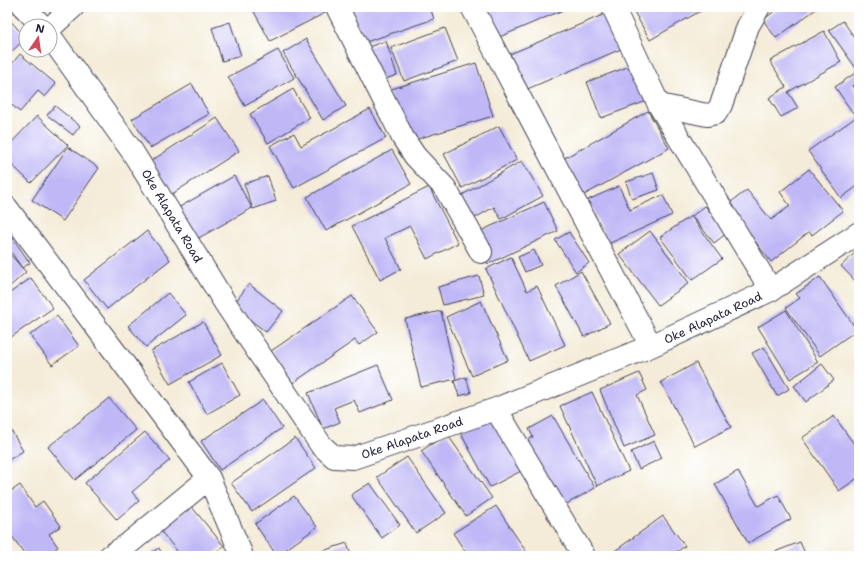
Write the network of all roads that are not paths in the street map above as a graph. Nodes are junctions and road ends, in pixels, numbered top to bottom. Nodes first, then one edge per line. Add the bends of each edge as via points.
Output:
1 (24, 7) edge
2 (73, 7) edge
3 (337, 7) edge
4 (472, 7) edge
5 (613, 7) edge
6 (758, 7) edge
7 (34, 18) edge
8 (58, 21) edge
9 (58, 47) edge
10 (659, 106) junction
11 (7, 208) edge
12 (859, 233) edge
13 (481, 252) dead end
14 (771, 290) junction
15 (651, 346) junction
16 (496, 409) junction
17 (209, 478) junction
18 (110, 556) edge
19 (241, 556) edge
20 (584, 556) edge

1 - 7 street
2 - 8 street
3 - 13 street via 403,138 415,156 445,188
4 - 15 street
5 - 10 street
6 - 10 street via 748,26 716,113 707,116
9 - 16 street, Oke Alapata Road via 132,151 242,329 321,445 334,457 353,458
10 - 14 street
11 - 17 street
12 - 14 street, Oke Alapata Road
14 - 15 street, Oke Alapata Road
15 - 16 street, Oke Alapata Road
16 - 20 street
17 - 18 street via 138,537
17 - 19 street

